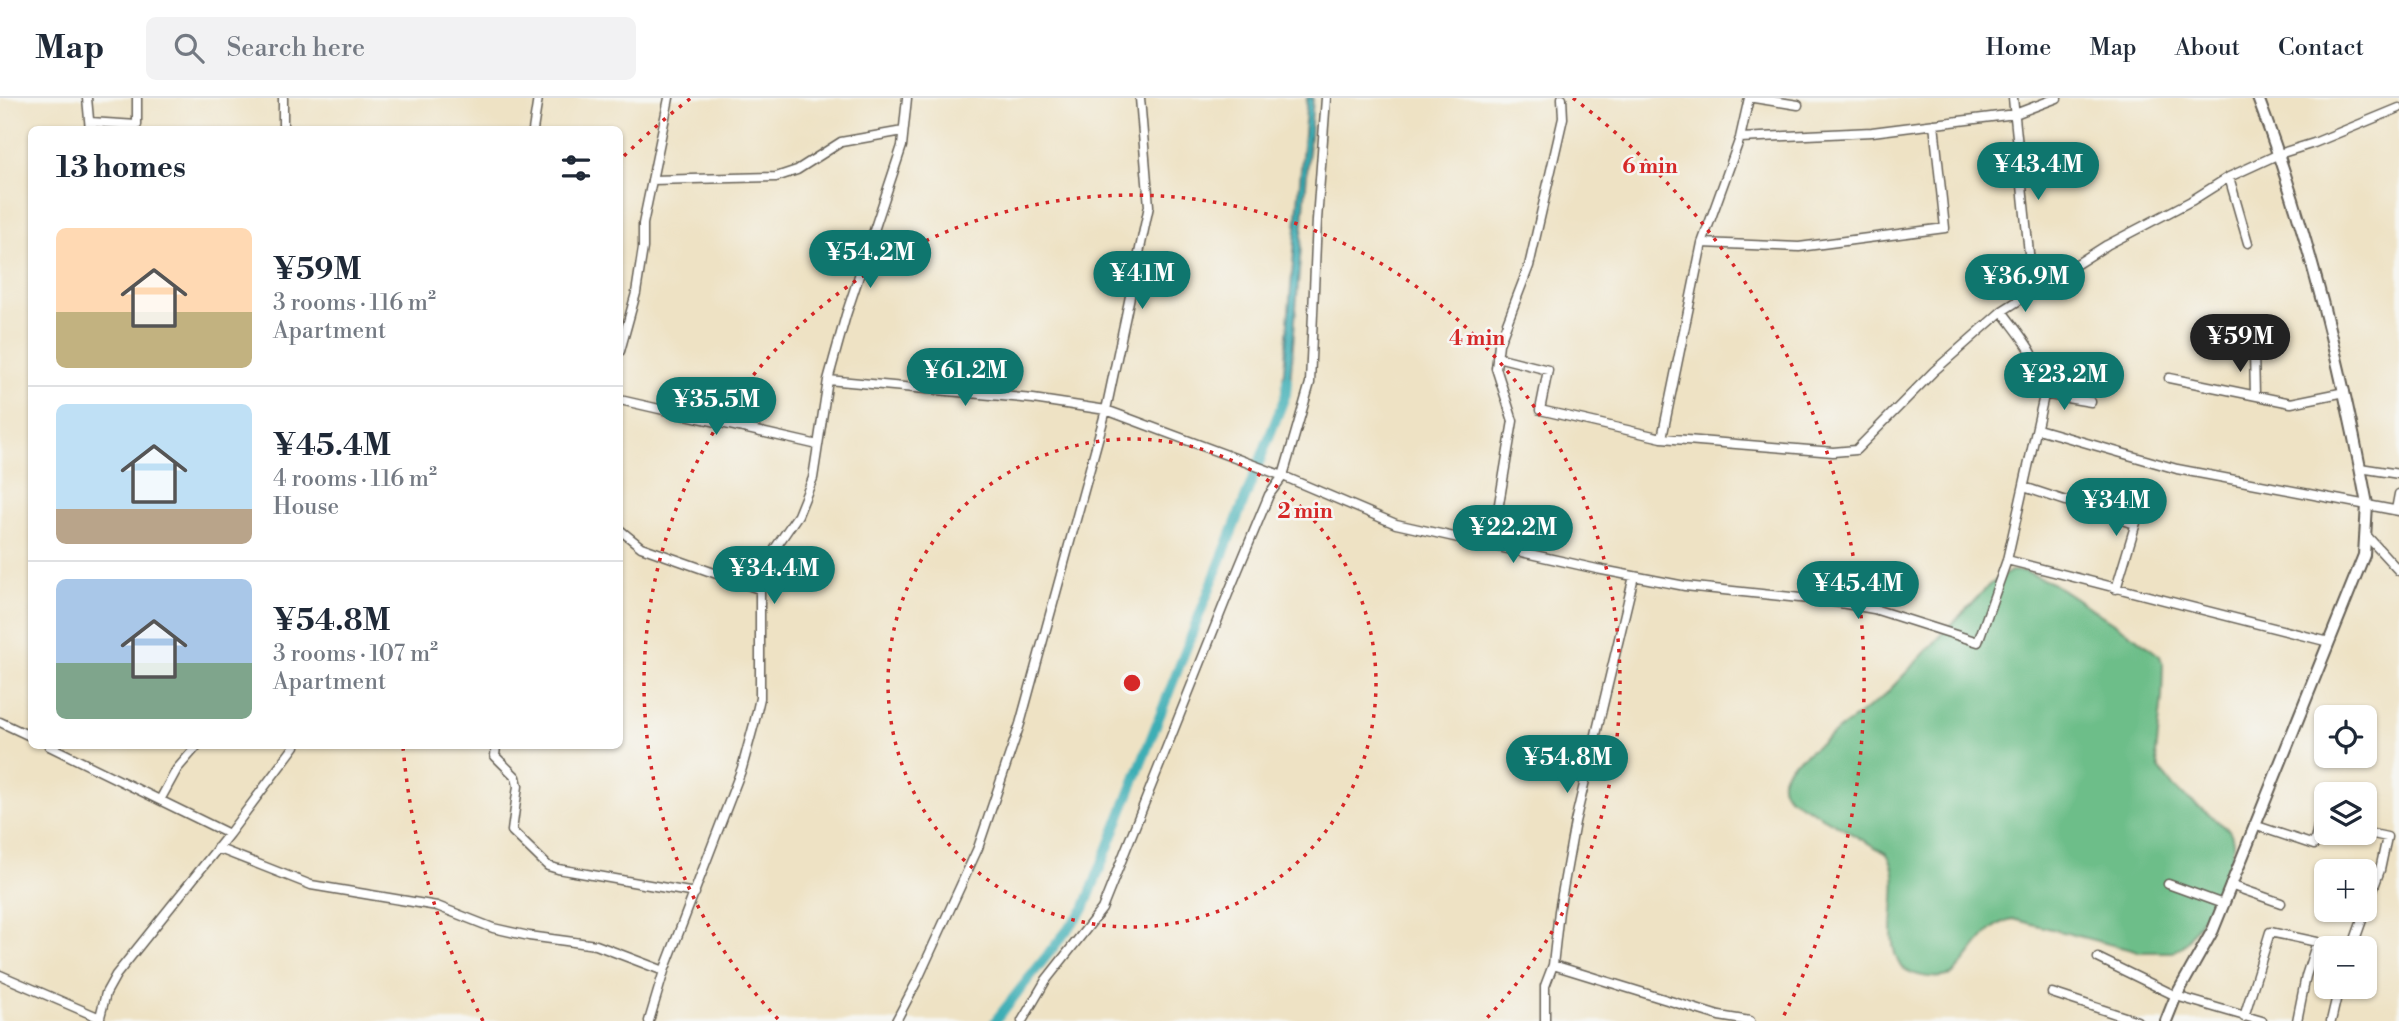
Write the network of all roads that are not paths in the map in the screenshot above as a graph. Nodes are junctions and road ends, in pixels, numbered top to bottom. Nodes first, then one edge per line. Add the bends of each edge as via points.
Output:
1 (87, 98) edge
2 (137, 98) edge
3 (283, 98) edge
4 (538, 98) edge
5 (669, 98) edge
6 (907, 98) edge
7 (1140, 98) edge
8 (1326, 98) edge
9 (1562, 98) edge
10 (1751, 98) edge
11 (2013, 98) edge
12 (2057, 98) edge
13 (2258, 98) edge
14 (1798, 105) dead end
15 (2399, 108) edge
16 (2015, 114) junction
17 (1934, 124) junction
18 (90, 126) edge
19 (283, 126) edge
20 (534, 126) edge
21 (903, 131) junction
22 (1740, 138) junction
23 (2279, 154) junction
24 (2229, 177) junction
25 (652, 180) junction
26 (1702, 243) junction
27 (2248, 243) dead end
28 (2033, 292) junction
29 (2002, 311) junction
30 (623, 340) edge
31 (2254, 352) dead end
32 (1497, 358) junction
33 (2169, 378) dead end
34 (828, 380) junction
35 (2345, 393) junction
36 (2043, 394) junction
37 (2255, 395) junction
38 (623, 401) edge
39 (2091, 402) dead end
40 (1106, 410) junction
41 (2038, 429) junction
42 (1662, 438) junction
43 (818, 445) junction
44 (2360, 468) junction
45 (2399, 474) edge
46 (1283, 476) junction
47 (2024, 487) junction
48 (2399, 494) edge
49 (2144, 496) dead end
50 (2367, 504) junction
51 (2398, 511) edge
52 (2135, 524) junction
53 (623, 532) edge
54 (2367, 535) junction
55 (1492, 545) junction
56 (2007, 560) junction
57 (2399, 571) edge
58 (1634, 576) junction
59 (759, 589) junction
60 (2116, 589) junction
61 (2329, 642) junction
62 (0, 722) edge
63 (28, 735) edge
64 (55, 749) edge
65 (194, 749) edge
66 (293, 749) edge
67 (496, 749) edge
68 (160, 800) junction
69 (2254, 825) junction
70 (229, 834) junction
71 (2377, 835) edge
72 (2314, 845) edge
73 (217, 848) junction
74 (2168, 884) dead end
75 (2230, 885) junction
76 (695, 892) junction
77 (2281, 903) dead end
78 (2223, 904) junction
79 (2356, 936) edge
80 (2098, 958) dead end
81 (1553, 965) junction
82 (664, 971) junction
83 (0, 975) edge
84 (2052, 992) dead end
85 (2176, 996) junction
86 (2336, 999) edge
87 (2244, 1017) junction
88 (99, 1020) edge
89 (649, 1021) edge
90 (896, 1021) edge
91 (1022, 1021) edge
92 (1545, 1021) edge
93 (1750, 1021) edge
94 (2137, 1021) edge
95 (2166, 1021) edge
96 (2262, 1021) edge
97 (2297, 1021) edge
98 (2331, 1021) edge

1 - 18 street
2 - 18 street via 137,125
3 - 19 street
4 - 20 street
5 - 25 street
6 - 21 street
7 - 40 street via 1149,206
8 - 46 street via 1310,383
9 - 32 street via 1563,118 1529,266
10 - 14 street
10 - 22 street
11 - 16 street
12 - 16 street
13 - 23 street
15 - 23 street
16 - 17 street
16 - 28 street
17 - 22 street via 1872,132
17 - 26 street via 1945,228 1800,247
21 - 25 street via 852,138 776,177
21 - 34 street
22 - 26 street
23 - 24 street
23 - 35 street
24 - 27 street
24 - 28 street
25 - 30 street via 636,293
26 - 42 street
28 - 29 street
29 - 36 street via 2033,354
29 - 42 street via 1856,450
31 - 37 street
32 - 42 street via 1548,370 1540,410
32 - 55 street via 1513,421
33 - 37 street
34 - 40 street
34 - 43 street
35 - 37 street via 2291,403
35 - 44 street
36 - 39 street
36 - 41 street
38 - 43 street
40 - 46 street
40 - 90 street via 1020,724 978,848
41 - 47 street
41 - 50 street via 2177,469
43 - 59 street via 813,478 798,515 763,568
44 - 45 street
44 - 50 street
46 - 55 street via 1396,524
46 - 91 street via 1269,495 1102,909 1046,980
47 - 52 street
47 - 56 street
48 - 51 street
49 - 52 street
50 - 51 street
50 - 54 street
52 - 60 street
53 - 59 street via 641,547
54 - 57 street
54 - 61 street via 2364,555
55 - 58 street
56 - 58 street via 1978,642 1874,609
56 - 60 street
58 - 81 street via 1575,822
59 - 76 street via 760,698 742,768
60 - 61 street
61 - 69 street
62 - 63 street
64 - 68 street
65 - 68 street
66 - 70 street
67 - 76 street via 495,756 516,777 518,786 512,831 548,866
68 - 70 street
69 - 72 street
69 - 75 street
70 - 73 street
71 - 79 street via 2387,837 2381,870
73 - 82 street via 311,885 437,906 493,928 596,945
73 - 88 street via 116,975
74 - 78 street
75 - 77 street
75 - 78 street
76 - 82 street
78 - 85 street
80 - 85 street
81 - 92 street via 1545,986
81 - 93 street via 1719,1016
82 - 89 street
83 - 88 street
84 - 94 street
85 - 87 street
85 - 95 street
86 - 98 street
87 - 96 street
87 - 97 street via 2270,932 2317,942

